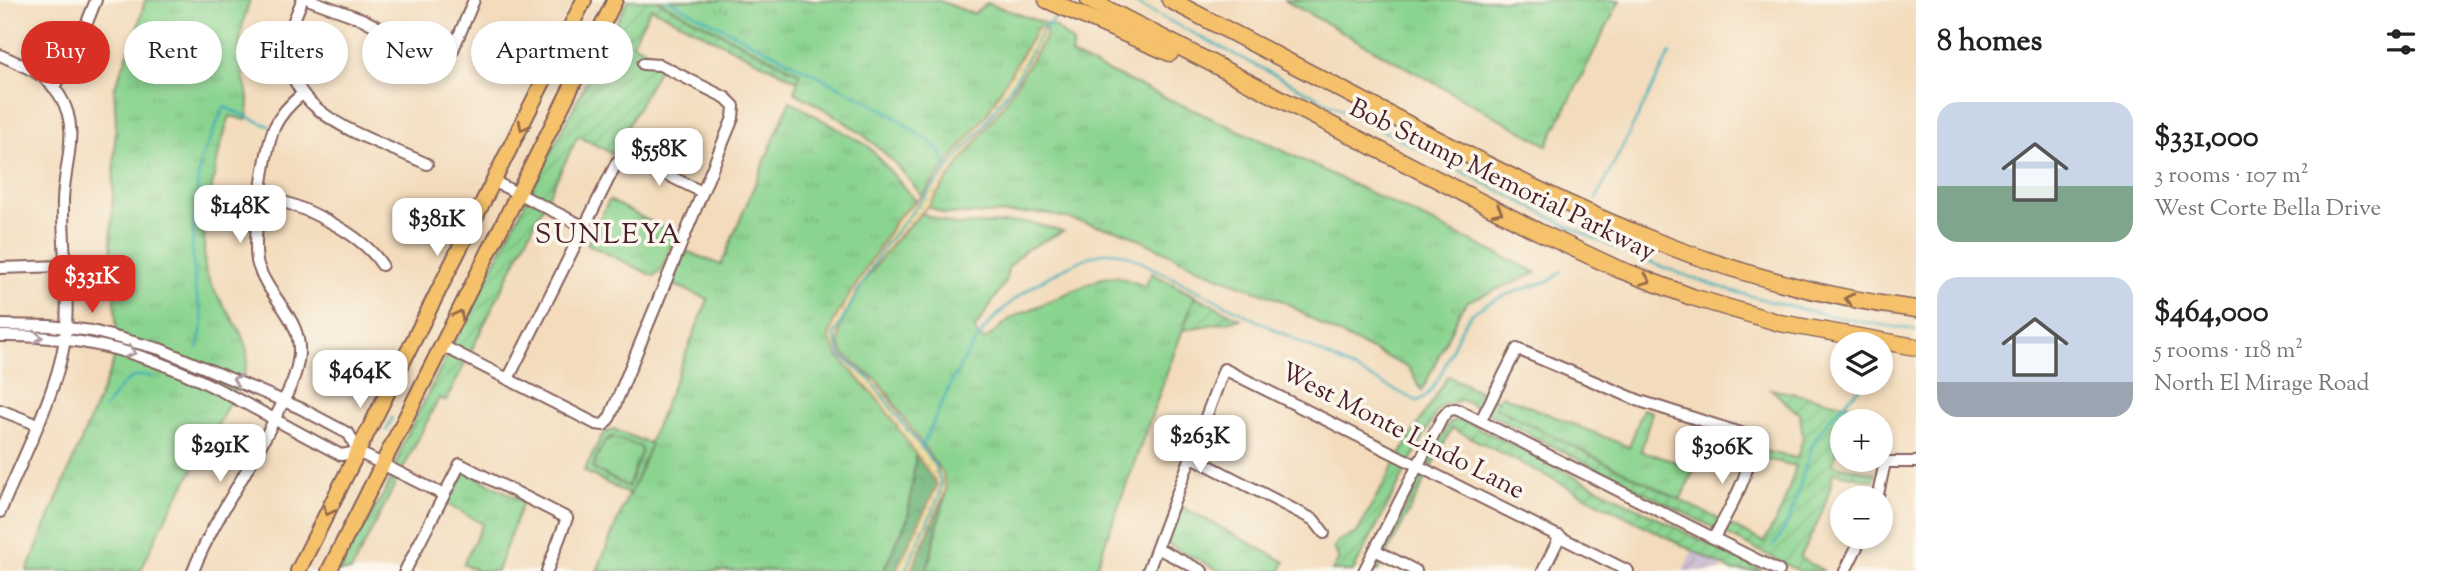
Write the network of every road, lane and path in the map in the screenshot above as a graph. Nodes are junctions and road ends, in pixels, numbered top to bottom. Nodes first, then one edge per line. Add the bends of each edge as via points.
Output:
1 (96, 0) edge
2 (302, 0) edge
3 (310, 0) edge
4 (474, 0) edge
5 (584, 0) edge
6 (615, 0) edge
7 (1047, 0) edge
8 (1170, 0) edge
9 (1193, 0) edge
10 (1083, 6) edge
11 (0, 55) edge
12 (643, 64) dead end
13 (53, 87) junction
14 (301, 95) junction
15 (427, 164) dead end
16 (1490, 167) junction
17 (495, 182) junction
18 (702, 192) junction
19 (519, 194) junction
20 (262, 196) junction
21 (585, 227) junction
22 (382, 265) dead end
23 (64, 266) junction
24 (0, 268) edge
25 (1916, 309) edge
26 (0, 325) edge
27 (65, 333) junction
28 (0, 336) edge
29 (443, 346) junction
30 (1916, 347) edge
31 (508, 379) junction
32 (284, 400) junction
33 (0, 410) edge
34 (277, 414) junction
35 (312, 414) junction
36 (1481, 420) junction
37 (36, 424) junction
38 (301, 434) junction
39 (358, 452) junction
40 (1190, 457) junction
41 (1916, 462) edge
42 (383, 465) junction
43 (1418, 465) junction
44 (1880, 486) edge
45 (444, 495) junction
46 (0, 512) edge
47 (1324, 533) dead end
48 (1560, 536) junction
49 (1714, 538) junction
50 (1157, 548) junction
51 (1856, 549) edge
52 (1375, 550) junction
53 (193, 571) edge
54 (298, 571) edge
55 (329, 571) edge
56 (405, 571) edge
57 (547, 571) edge
58 (1148, 571) edge
59 (1202, 571) edge
60 (1364, 571) edge
61 (1416, 571) edge
62 (1543, 571) edge
63 (1628, 571) edge
64 (1779, 571) edge
65 (1845, 571) edge

1 - 13 street via 70,65
2 - 14 street via 288,48
3 - 4 street via 362,19 442,60 448,59
5 -> 17 main road
6 - 19 main road
7 - 10 highway, Bob Stump Memorial Parkway
8 - 16 highway, Bob Stump Memorial Parkway
9 - 16 highway via 1330,73
10 -> 30 highway, Bob Stump Memorial Parkway via 1583,254 1758,317
11 - 13 street via 39,74
12 - 18 street via 660,65 734,106
13 - 23 street via 65,104 71,129 63,200
14 - 15 street via 329,118
14 - 20 street via 286,109 272,134
25 -> 16 highway, Bob Stump Memorial Parkway via 1754,277 1598,219
17 - 19 street
17 - 39 main road
18 - 21 street via 623,157
18 - 31 street via 604,425
19 - 21 street
29 -> 19 main road
20 - 22 street via 314,215 372,250
20 - 32 street via 258,266 288,312 298,340 298,362
21 - 31 street
23 - 24 street
23 - 27 street
26 - 27 street
28 -> 27 street
32 -> 27 street via 142,343
27 -> 34 street via 166,364
27 - 37 street
29 - 31 street
29 - 42 main road
32 - 34 street
32 - 35 street
33 - 37 street
34 - 38 street
34 - 53 street
35 - 38 street
35 - 39 street via 349,434
36 - 43 street via 1465,411 1449,410
36 - 49 street
36 - 49 street via 1517,349 1640,401 1750,436 1746,472
37 - 46 street
38 - 39 street via 341,455
39 - 42 street
39 -> 54 main road
40 - 43 street, West Monte Lindo Lane via 1224,369
40 - 47 street via 1314,520
40 - 50 street
41 - 44 street via 1885,462
42 - 45 street
42 - 55 main road
43 - 48 street, West Monte Lindo Lane
43 - 52 street
45 - 56 street
45 - 57 street via 460,464 567,518
48 - 62 street
48 - 63 street, West Monte Lindo Lane
49 - 64 street
50 - 58 street
50 - 59 street
51 - 65 street
52 - 60 street
52 - 61 street

